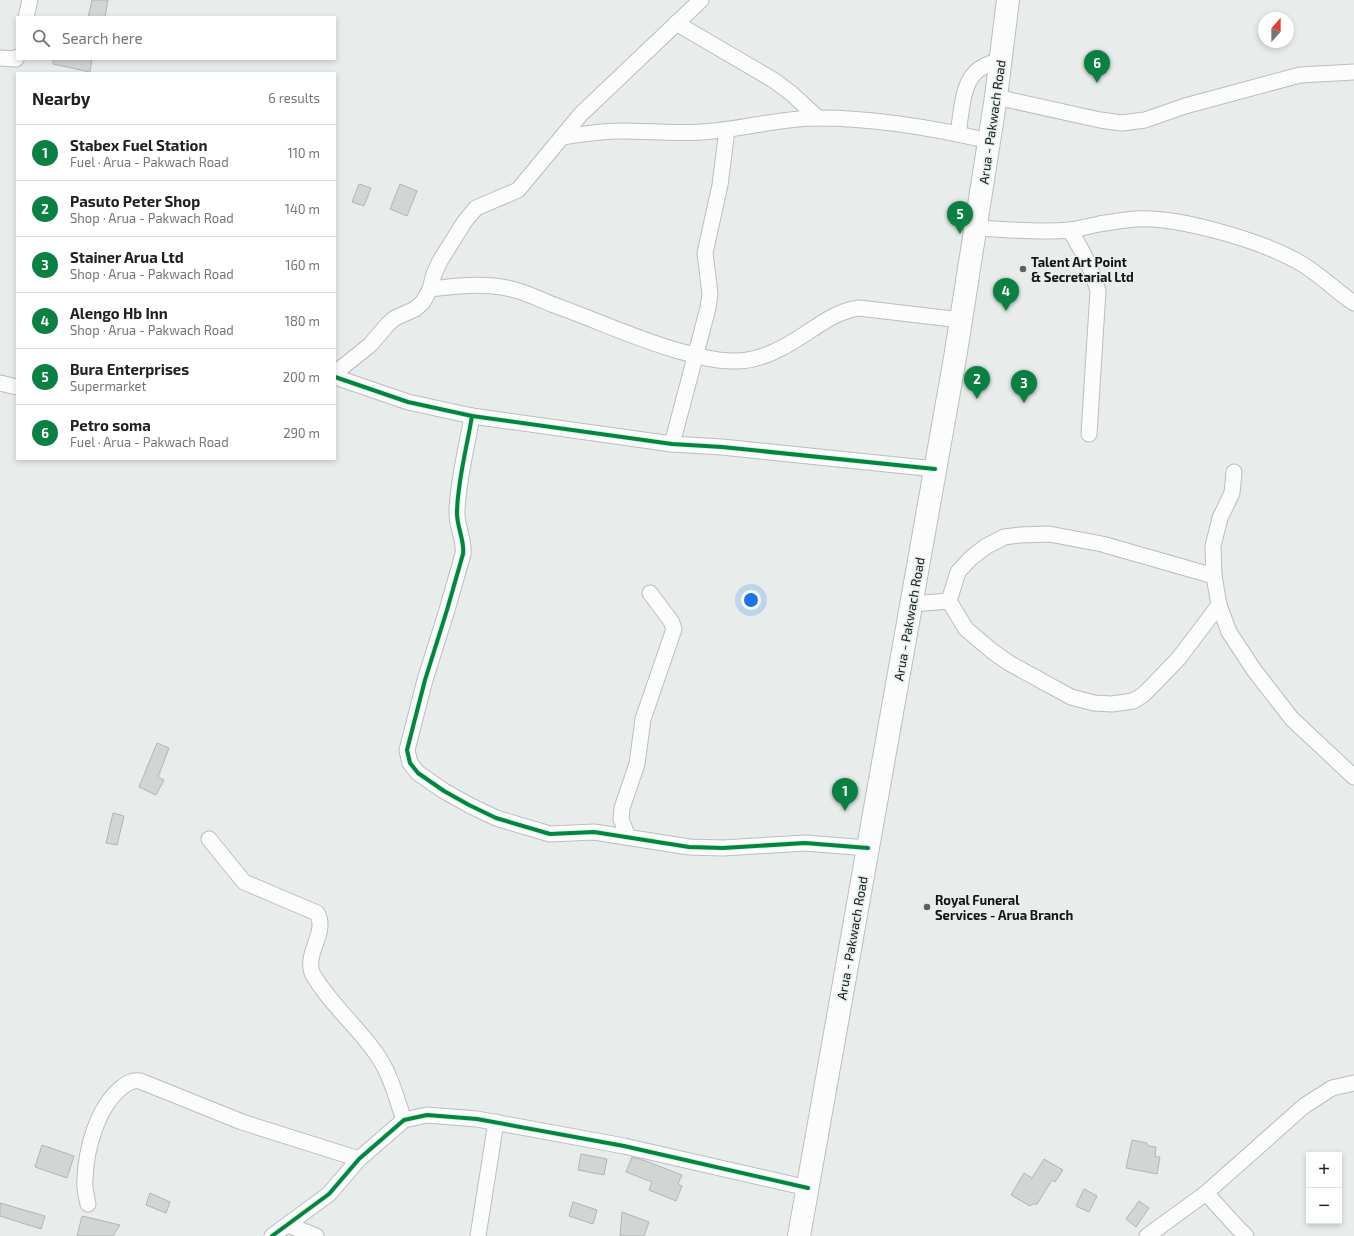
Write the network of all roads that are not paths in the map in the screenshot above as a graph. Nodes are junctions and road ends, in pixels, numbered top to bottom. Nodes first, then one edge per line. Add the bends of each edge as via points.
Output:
1 (30, 0) edge
2 (701, 0) edge
3 (1008, 0) edge
4 (26, 16) edge
5 (676, 23) junction
6 (0, 58) edge
7 (16, 59) edge
8 (1001, 59) junction
9 (1354, 72) edge
10 (996, 97) junction
11 (818, 118) junction
12 (727, 130) junction
13 (958, 133) junction
14 (562, 137) junction
15 (989, 141) junction
16 (975, 228) junction
17 (1070, 230) junction
18 (430, 289) junction
19 (1354, 303) edge
20 (961, 320) junction
21 (695, 355) junction
22 (336, 372) edge
23 (336, 377) edge
24 (0, 383) edge
25 (16, 387) edge
26 (472, 416) junction
27 (1089, 434) dead end
28 (672, 444) junction
29 (935, 469) junction
30 (1234, 472) dead end
31 (1214, 576) junction
32 (650, 593) dead end
33 (949, 601) junction
34 (912, 604) junction
35 (1219, 605) junction
36 (1354, 777) edge
37 (628, 837) junction
38 (209, 839) dead end
39 (868, 848) junction
40 (1354, 1083) edge
41 (404, 1120) junction
42 (496, 1122) junction
43 (359, 1159) junction
44 (808, 1188) junction
45 (1206, 1193) junction
46 (88, 1204) dead end
47 (288, 1225) junction
48 (272, 1236) edge
49 (316, 1236) edge
50 (478, 1236) edge
51 (799, 1236) edge
52 (1147, 1236) edge
53 (1246, 1236) edge

1 - 4 street
2 - 5 street
3 - 8 main road, Arua - Pakwach Road
5 - 11 street via 775,81
5 - 14 street via 581,114
6 - 7 street
8 - 10 main road, Arua - Pakwach Road
8 - 13 street via 978,70 969,81
9 - 10 street via 1300,75 1185,106 1145,120 1122,123
10 - 15 main road, Arua - Pakwach Road
11 - 12 street
11 - 13 street via 888,123
12 - 14 street via 680,133 621,131
12 - 21 street via 720,185 705,253 709,302
13 - 15 street
14 - 18 street via 518,190 473,210 440,261
15 - 16 main road, Arua - Pakwach Road
16 - 17 street
16 - 20 main road, Arua - Pakwach Road
17 - 19 street via 1136,219 1200,227 1240,238 1287,256
17 - 27 street via 1088,260 1098,291
18 - 21 street via 482,285 515,290 649,342
18 - 22 street via 423,302 415,309 395,318 370,345
20 - 21 street via 859,308 835,315 763,357 747,361 722,361
20 - 29 main road, Arua - Pakwach Road
21 - 28 street
23 - 26 street via 408,402
24 - 25 street
26 - 28 street
26 - 37 street via 457,512 463,554 407,750 410,763 418,773 444,791 496,818 550,834 594,832
28 - 29 street
29 - 34 main road, Arua - Pakwach Road
30 - 31 street via 1232,493 1216,530 1213,546
31 - 33 street via 1102,544 1049,534 1020,534 1004,537 971,558 958,572
31 - 35 street
32 - 37 street via 674,629 643,720 637,764 622,808 621,819
33 - 34 street
33 - 35 street via 966,629 1009,662 1071,697 1094,703 1112,704 1133,701 1143,695 1179,658
34 - 39 main road, Arua - Pakwach Road
35 - 36 street via 1229,632 1241,652 1292,719
37 - 39 street via 689,847 723,848 805,843
38 - 41 street via 244,882 317,913 321,926 310,964 312,973 339,1010 376,1053 390,1078
39 - 44 main road, Arua - Pakwach Road
40 - 45 street via 1332,1088 1304,1106
41 - 42 street via 433,1115
41 - 43 street
42 - 44 street via 624,1146
42 - 50 street
43 - 46 street via 242,1122 135,1080 116,1092 100,1114 86,1164 85,1188
43 - 47 street via 334,1189
44 - 51 main road, Arua - Pakwach Road
45 - 52 street
45 - 53 street
47 - 48 street
47 - 49 street

